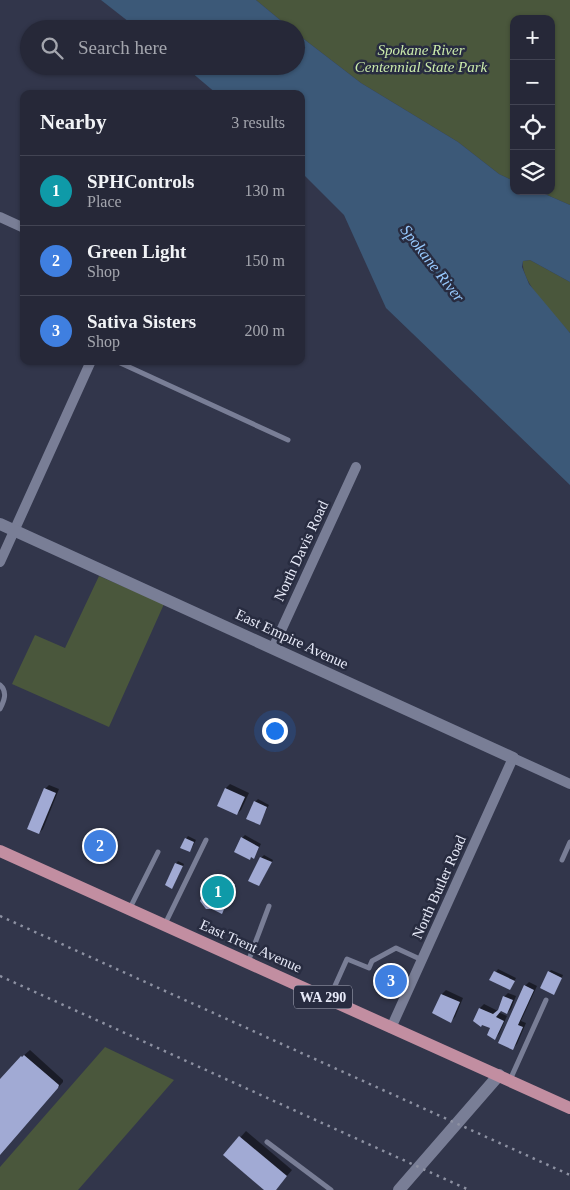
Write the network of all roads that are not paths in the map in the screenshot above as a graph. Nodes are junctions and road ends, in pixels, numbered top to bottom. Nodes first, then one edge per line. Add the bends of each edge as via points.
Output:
1 (0, 217) edge
2 (20, 226) edge
3 (89, 365) edge
4 (125, 365) edge
5 (288, 440) dead end
6 (356, 467) dead end
7 (0, 524) edge
8 (14, 530) junction
9 (0, 562) edge
10 (273, 648) junction
11 (0, 685) edge
12 (0, 709) edge
13 (513, 758) junction
14 (570, 784) edge
15 (206, 840) dead end
16 (570, 842) edge
17 (0, 851) edge
18 (158, 852) dead end
19 (562, 860) dead end
20 (269, 906) dead end
21 (130, 908) junction
22 (165, 924) junction
23 (422, 960) junction
24 (248, 962) junction
25 (329, 999) junction
26 (546, 1000) dead end
27 (392, 1028) junction
28 (504, 1078) junction
29 (570, 1108) edge
30 (267, 1142) dead end
31 (331, 1190) edge
32 (398, 1190) edge

1 - 2 street
3 - 8 street
4 - 5 lane
6 - 10 street, North Davis Road
7 - 8 street, East Empire Avenue
8 - 9 street
8 - 10 street, East Empire Avenue
10 - 13 street, East Empire Avenue
11 - 12 lane via 5,695
13 - 14 street, East Empire Avenue
13 - 23 street, North Butler Road
15 - 22 lane
16 - 19 lane
17 - 21 main road, East Trent Avenue / WA 290
18 - 21 lane
20 - 24 lane
21 - 22 main road, East Trent Avenue / WA 290
22 - 24 main road, East Trent Avenue / WA 290
23 - 25 lane via 396,948 372,961 369,968 347,959
23 - 27 street, North Butler Road
24 - 25 main road, East Trent Avenue / WA 290
25 - 27 main road, East Trent Avenue / WA 290
26 - 28 lane
27 - 28 main road, East Trent Avenue / WA 290
28 - 29 main road, East Trent Avenue / WA 290
28 - 32 street
30 - 31 lane

